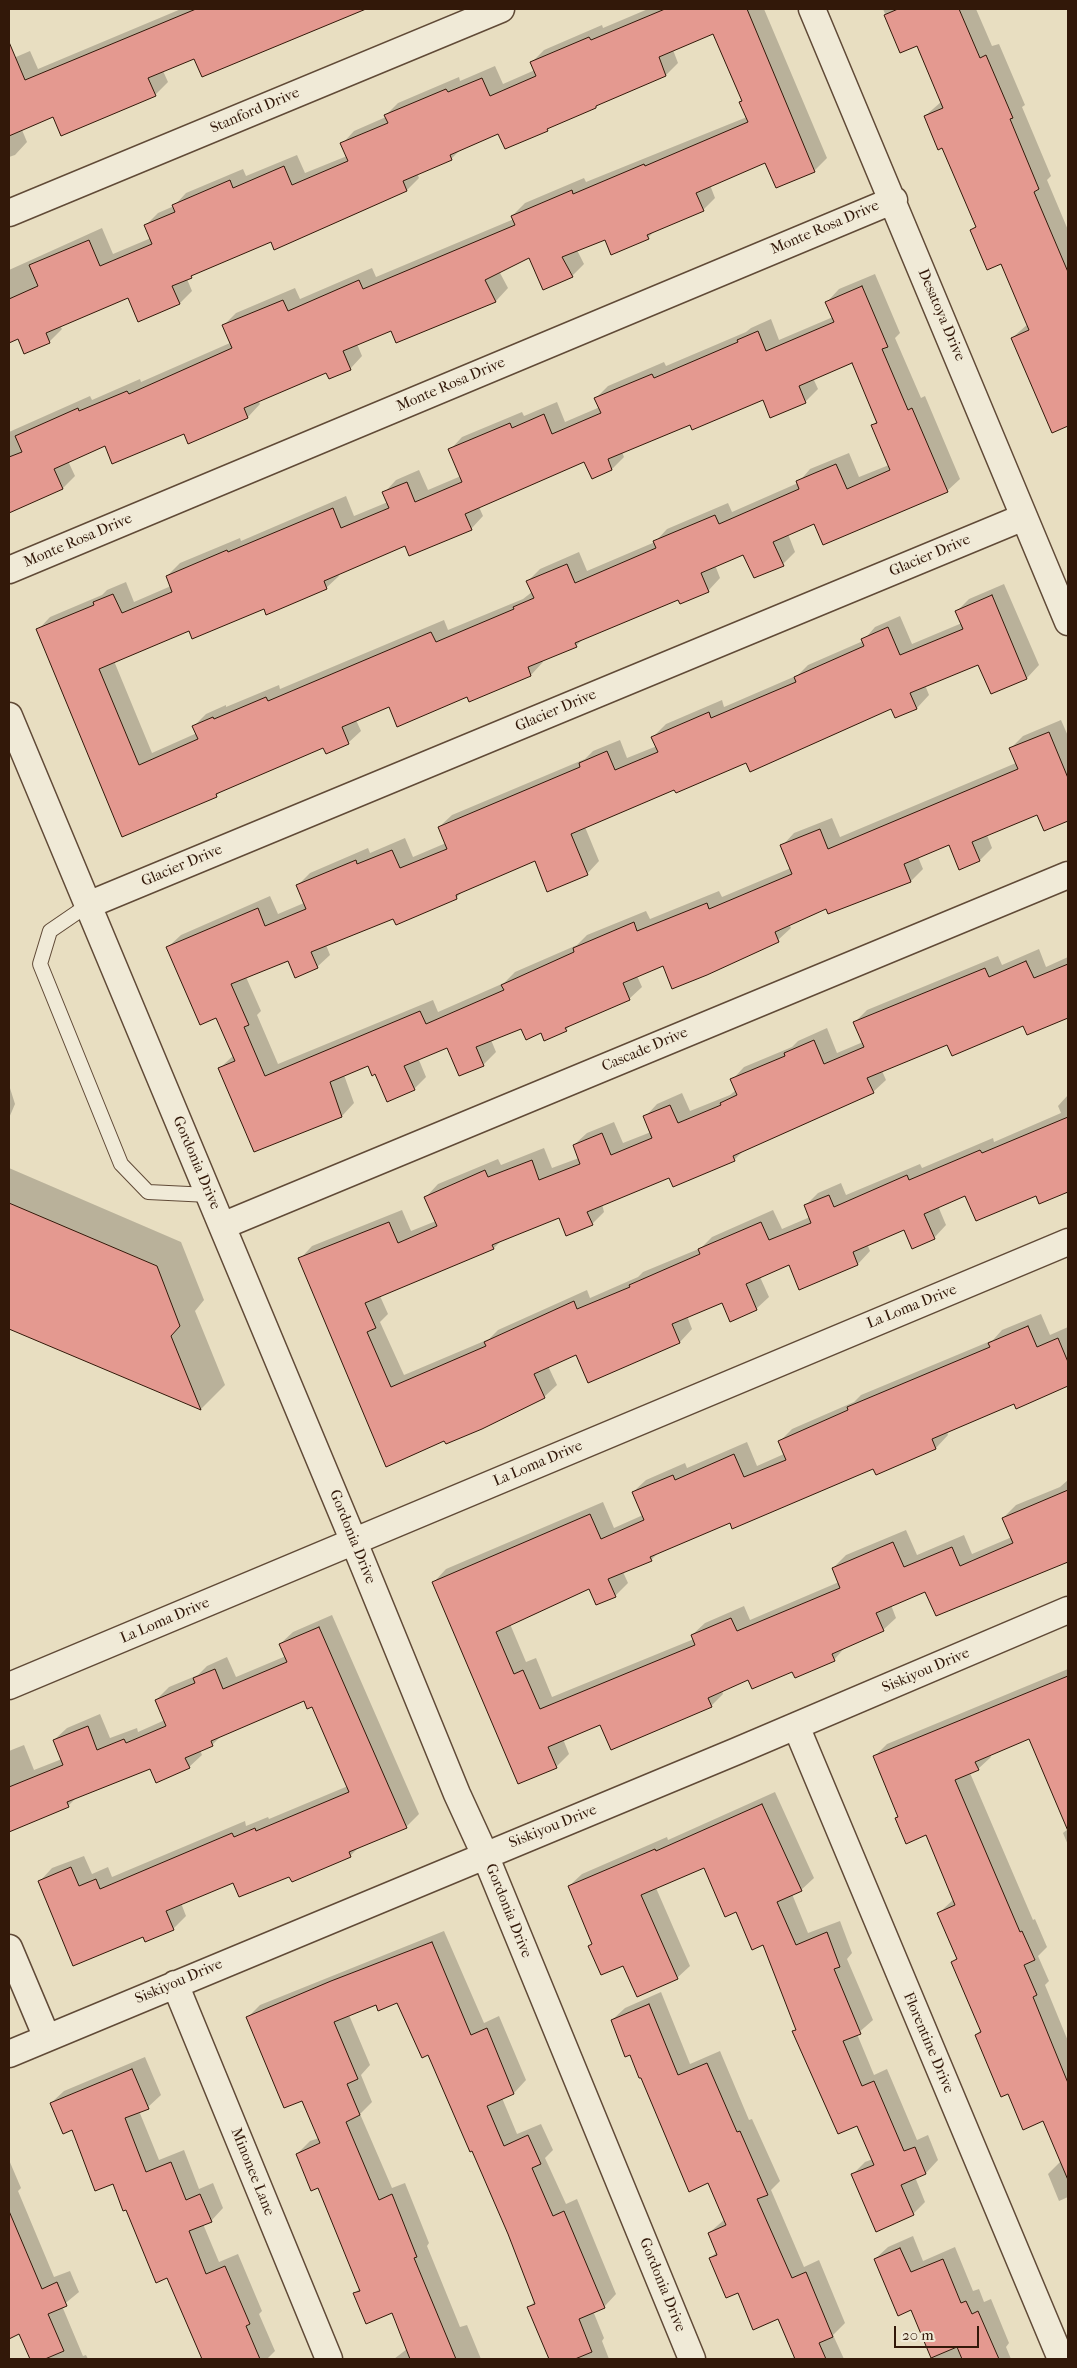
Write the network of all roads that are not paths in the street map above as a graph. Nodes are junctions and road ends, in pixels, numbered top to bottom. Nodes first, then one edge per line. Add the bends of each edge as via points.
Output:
1 (501, 9) edge
2 (812, 9) edge
3 (894, 200) junction
4 (9, 213) edge
5 (1024, 516) junction
6 (9, 570) edge
7 (1068, 622) edge
8 (9, 716) edge
9 (1068, 875) edge
10 (88, 905) junction
11 (209, 1195) junction
12 (222, 1226) junction
13 (1068, 1242) edge
14 (354, 1542) junction
15 (1068, 1610) edge
16 (9, 1686) edge
17 (796, 1726) junction
18 (485, 1855) junction
19 (9, 1948) edge
20 (175, 1984) junction
21 (47, 2038) junction
22 (9, 2054) edge
23 (329, 2359) edge
24 (692, 2359) edge
25 (1061, 2359) edge

1 - 4 street, Stanford Drive
2 - 3 street, Desatoya Drive
3 - 5 street, Desatoya Drive
3 - 6 street, Monte Rosa Drive
5 - 7 street, Desatoya Drive
5 - 10 street, Glacier Drive
8 - 10 street, Gordonia Drive
9 - 12 street, Cascade Drive
10 - 11 street, Gordonia Drive
10 - 11 lane via 50,931 40,964 121,1164 148,1192
11 - 12 street, Gordonia Drive
12 - 14 street, Gordonia Drive
13 - 14 street, La Loma Drive
14 - 16 street, La Loma Drive
14 - 18 street, Gordonia Drive
15 - 17 street, Siskiyou Drive
17 - 18 street, Siskiyou Drive
17 - 25 street, Florentine Drive
18 - 20 street, Siskiyou Drive
18 - 24 street, Gordonia Drive
19 - 21 street
20 - 21 street, Siskiyou Drive
20 - 23 street, Minonee Lane
21 - 22 street, Siskiyou Drive

